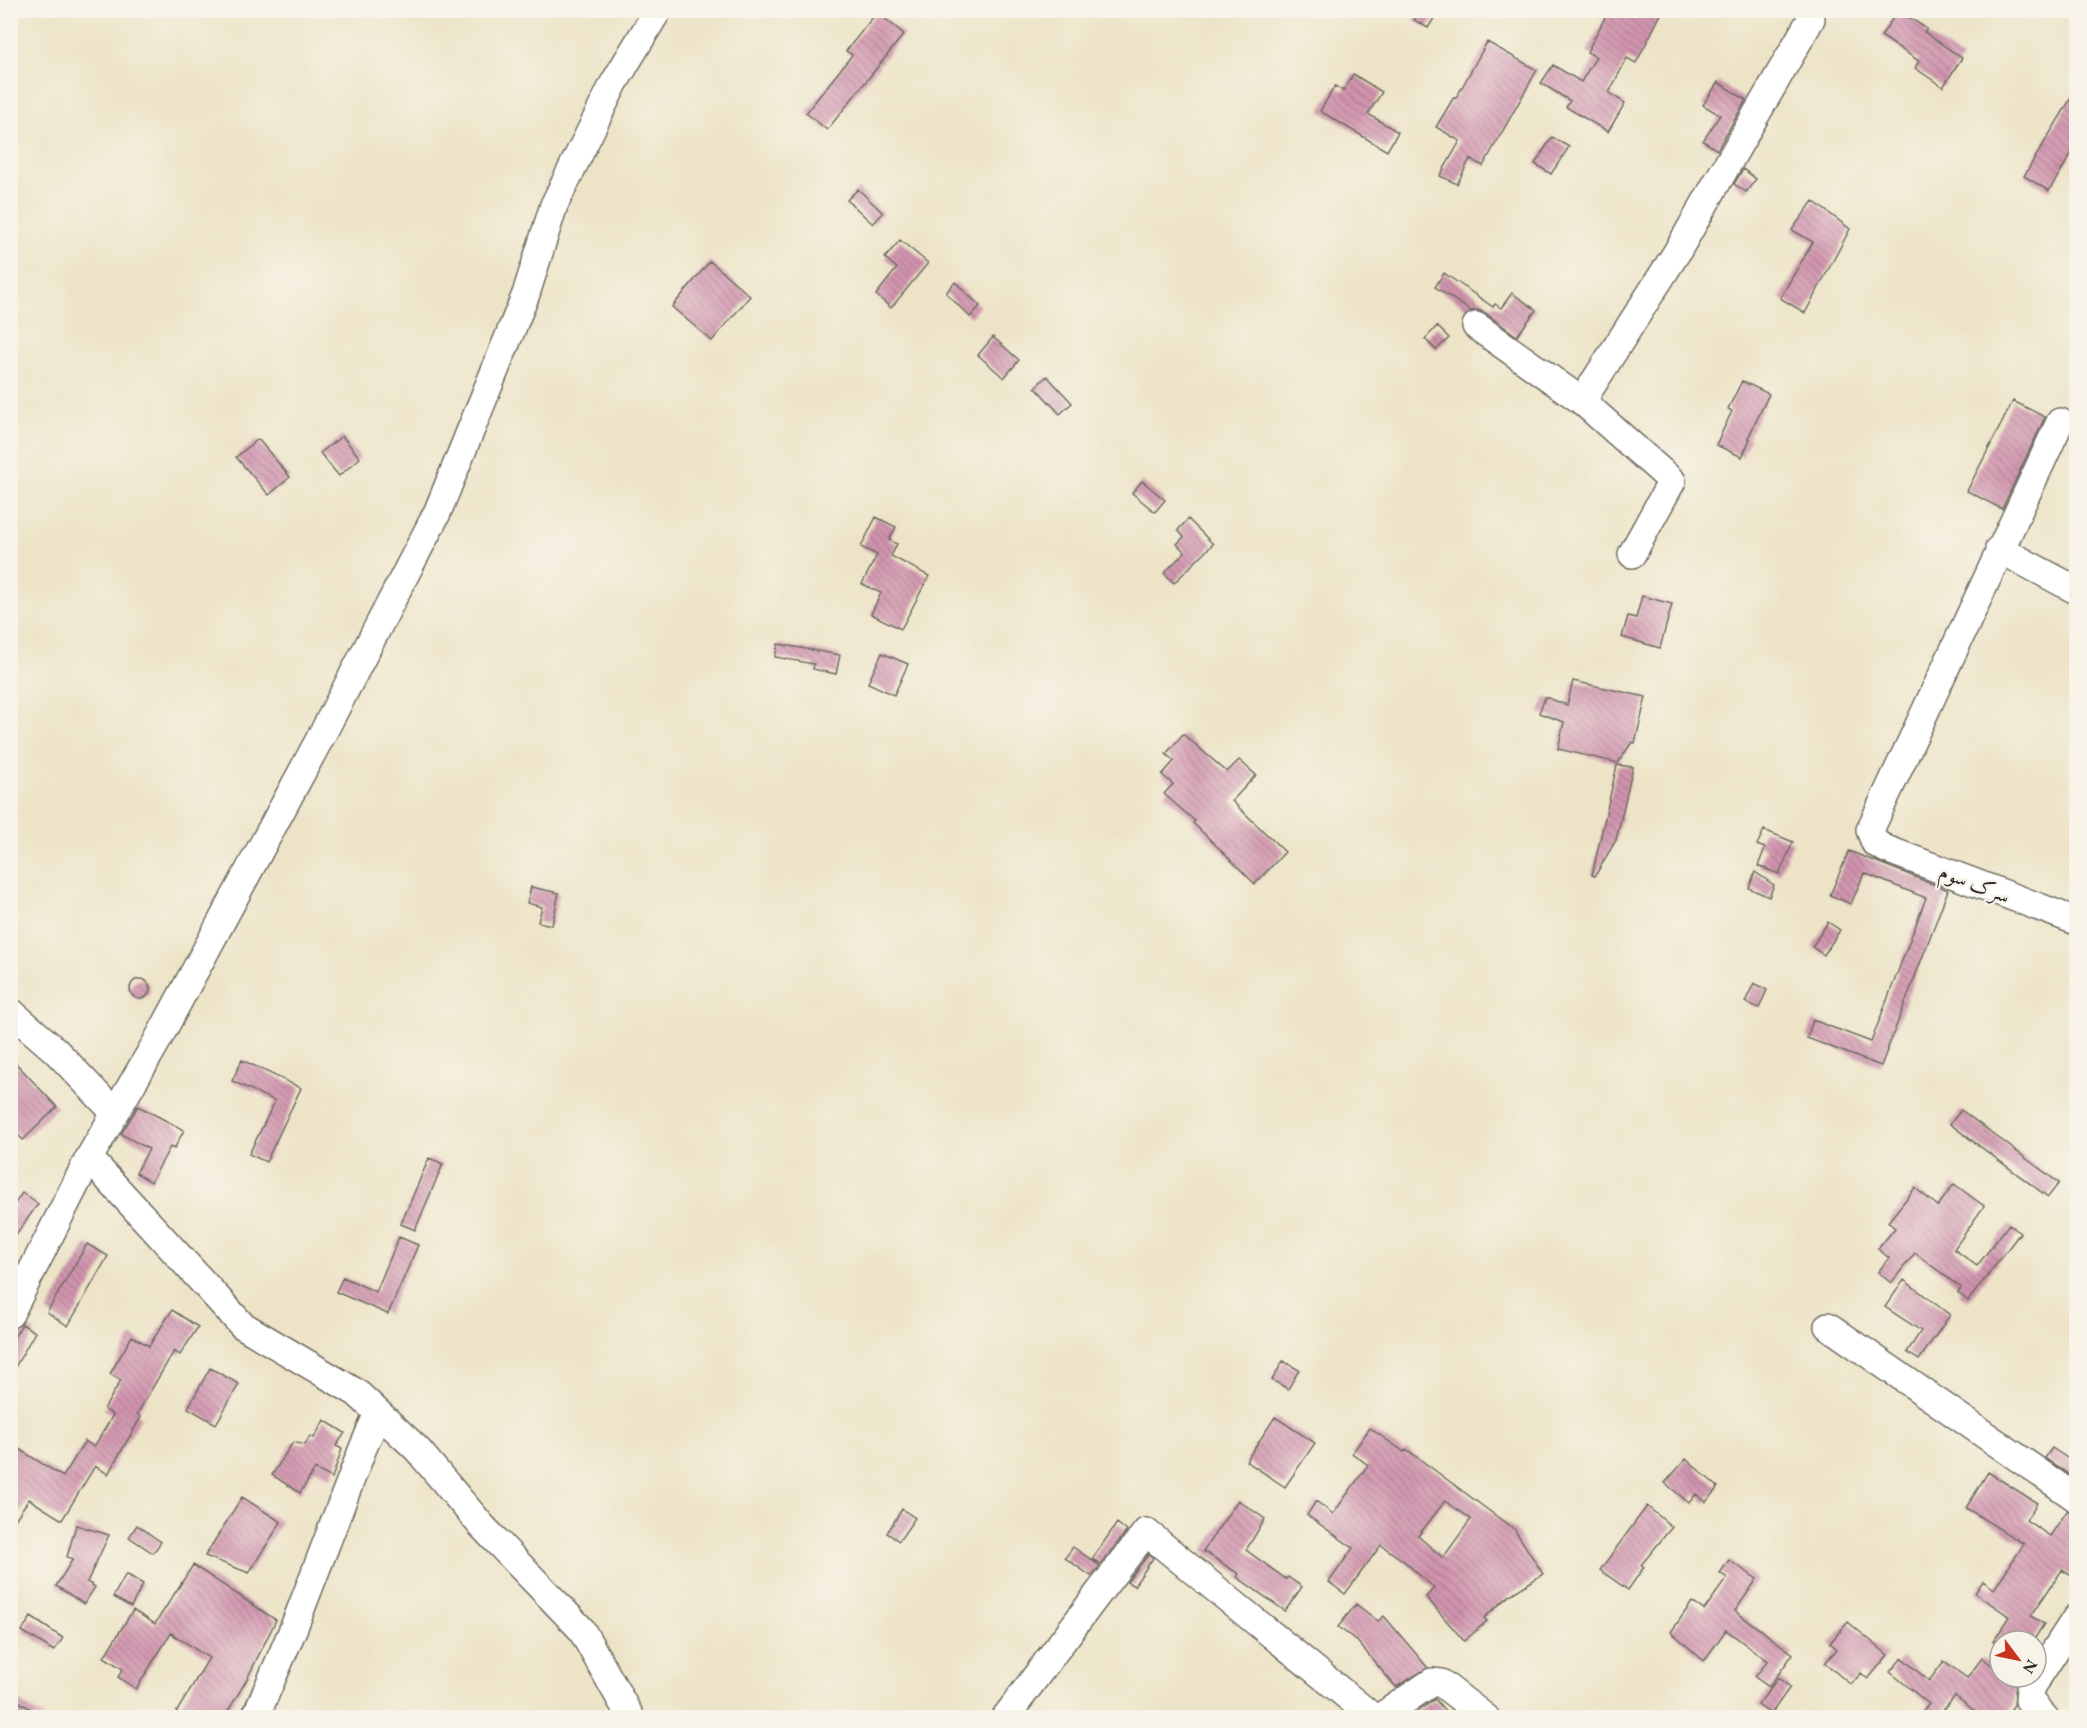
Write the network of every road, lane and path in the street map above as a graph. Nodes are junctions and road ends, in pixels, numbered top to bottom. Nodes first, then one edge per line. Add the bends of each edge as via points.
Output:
1 (658, 10) edge
2 (1810, 10) edge
3 (1476, 326) dead end
4 (1582, 401) junction
5 (2060, 422) dead end
6 (1999, 549) junction
7 (1632, 554) dead end
8 (2076, 590) edge
9 (2076, 921) edge
10 (10, 1011) edge
11 (114, 1112) junction
12 (89, 1158) junction
13 (17, 1285) edge
14 (10, 1314) edge
15 (1828, 1326) dead end
16 (378, 1413) junction
17 (2076, 1498) edge
18 (2076, 1618) edge
19 (255, 1718) edge
20 (631, 1718) edge
21 (1005, 1718) edge
22 (1374, 1718) edge
23 (1379, 1718) edge
24 (1486, 1718) edge
25 (2045, 1718) edge

1 - 11 street via 614,83 554,205 526,294 437,513 156,1044
2 - 4 street via 1811,19 1711,195
3 - 4 street
4 - 7 street via 1672,481
5 - 6 street
6 - 8 street
6 - 9 street, سرک سوم via 1870,830 1875,843 1896,853
10 - 11 street via 56,1051
11 - 12 street
12 - 13 street
12 - 16 street via 242,1325 357,1393
13 - 14 street
15 - 17 street
16 - 19 street
16 - 20 street via 417,1449 482,1525 581,1629
18 - 25 street via 2030,1689 2029,1700
21 - 22 street via 1146,1532
23 - 24 street via 1432,1682 1441,1683

